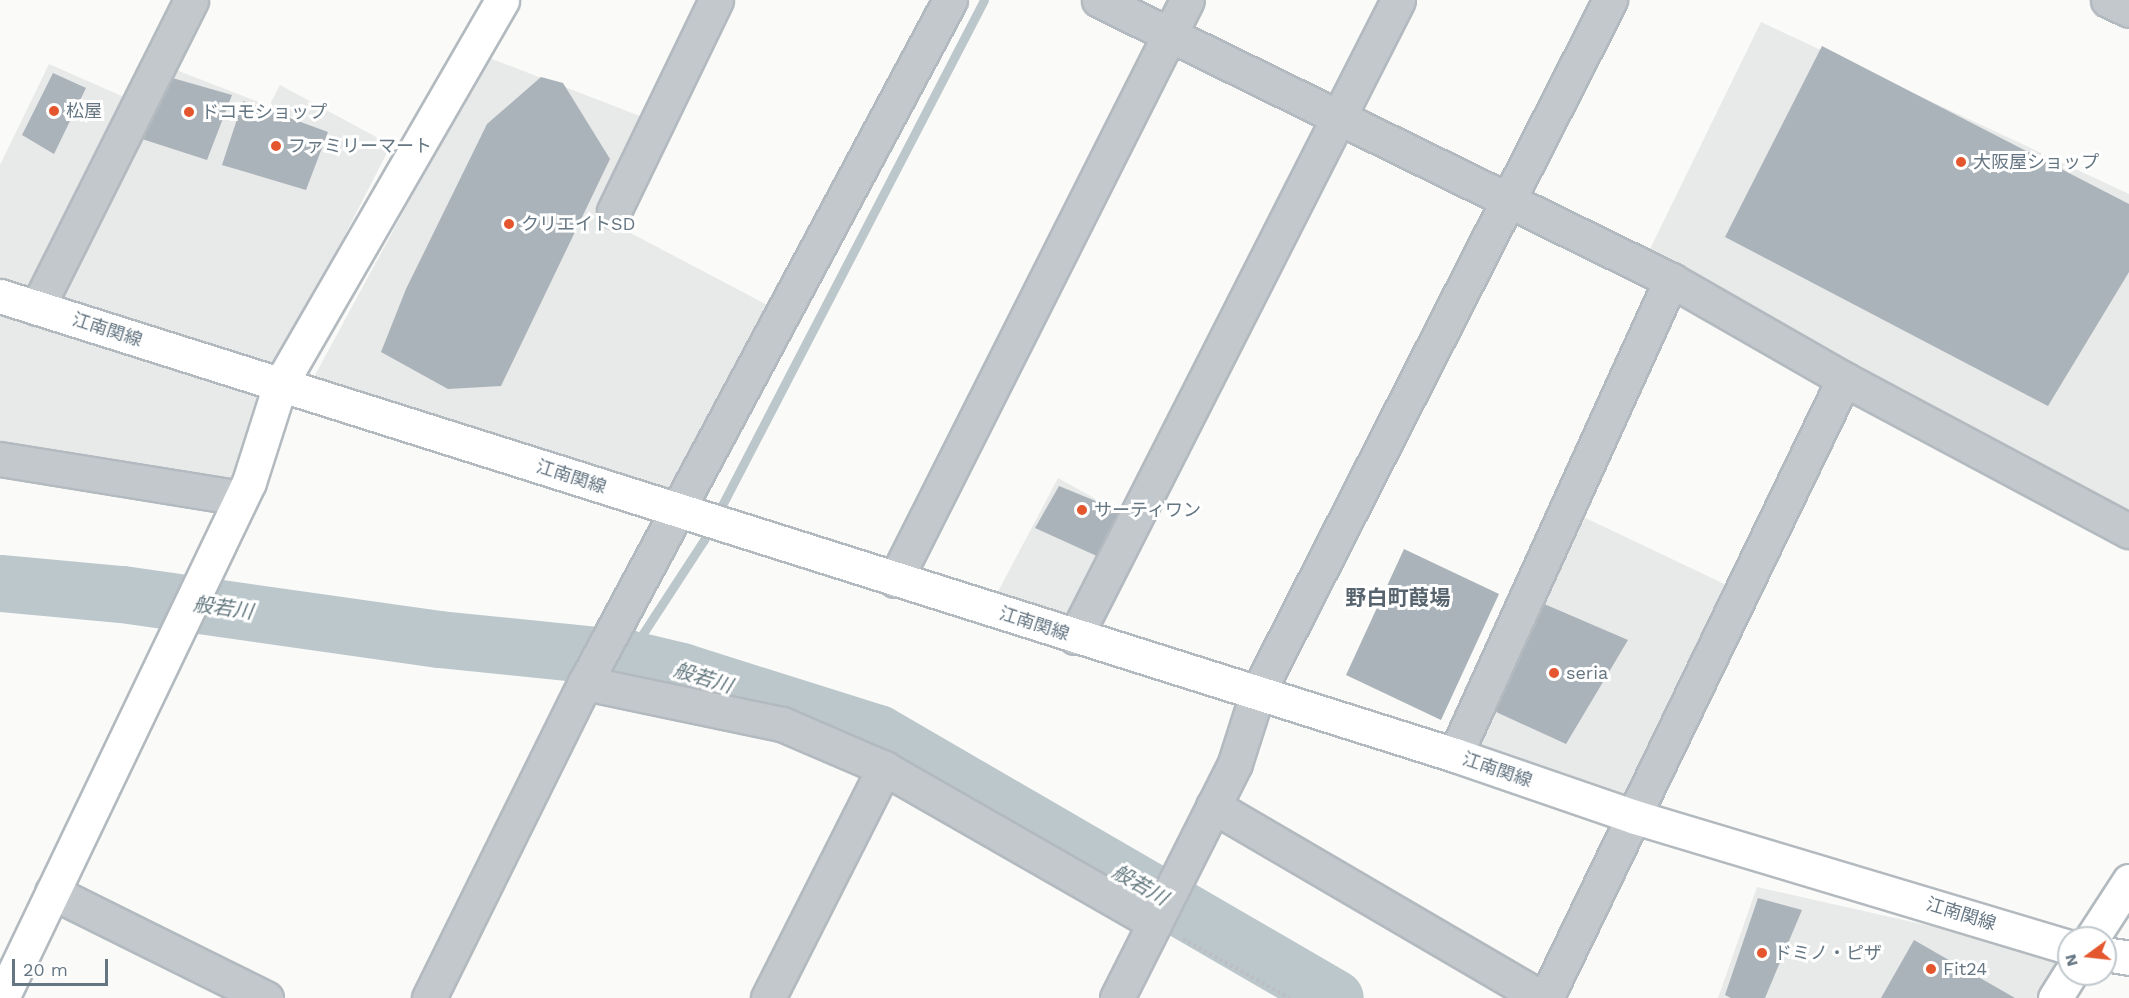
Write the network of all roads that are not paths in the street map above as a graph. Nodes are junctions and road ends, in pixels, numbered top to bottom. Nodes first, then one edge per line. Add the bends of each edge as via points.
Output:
1 (191, 0) edge
2 (502, 0) edge
3 (716, 0) edge
4 (950, 0) edge
5 (1099, 0) edge
6 (1187, 0) edge
7 (1398, 0) edge
8 (1610, 0) edge
9 (2108, 0) edge
10 (2129, 10) edge
11 (1170, 34) junction
12 (1340, 118) junction
13 (1509, 201) junction
14 (614, 211) dead end
15 (1671, 280) junction
16 (0, 296) edge
17 (37, 308) junction
18 (1844, 379) junction
19 (280, 385) junction
20 (0, 459) edge
21 (241, 498) junction
22 (677, 511) junction
23 (2129, 531) edge
24 (895, 580) junction
25 (1075, 637) junction
26 (585, 683) junction
27 (1257, 694) junction
28 (1455, 755) junction
29 (884, 768) junction
30 (1213, 806) junction
31 (1635, 817) junction
32 (2129, 881) edge
33 (52, 892) junction
34 (1155, 923) junction
35 (2100, 926) edge
36 (2057, 943) edge
37 (222, 988) edge
38 (2, 998) edge
39 (266, 998) edge
40 (429, 998) edge
41 (768, 998) edge
42 (1117, 998) edge
43 (1544, 998) edge

1 - 17 street
2 - 19 main road
3 - 14 street
4 - 22 street
5 - 11 street
6 - 11 street
7 - 12 street
8 - 13 street
9 - 10 street
11 - 12 street
11 - 24 street
12 - 13 street
12 - 25 street
13 - 15 street
13 - 27 street
15 - 18 street
15 - 28 street
16 - 17 main road, 江南関線
17 - 19 main road, 江南関線
18 - 23 street
18 - 31 street
19 - 21 main road
19 - 22 main road, 江南関線
20 - 21 street
21 - 33 main road
22 - 24 main road, 江南関線
22 - 26 street
24 - 25 main road, 江南関線
25 - 27 main road, 江南関線
26 - 29 street via 782,724
26 - 40 street
27 - 28 main road, 江南関線
27 - 30 street via 1235,763
28 - 31 main road, 江南関線
29 - 34 street
29 - 41 street
30 - 34 street
30 - 43 street
31 - 36 main road, 江南関線
31 - 43 street
32 - 35 main road
33 - 37 street
33 - 38 main road
34 - 42 street
37 - 39 street

